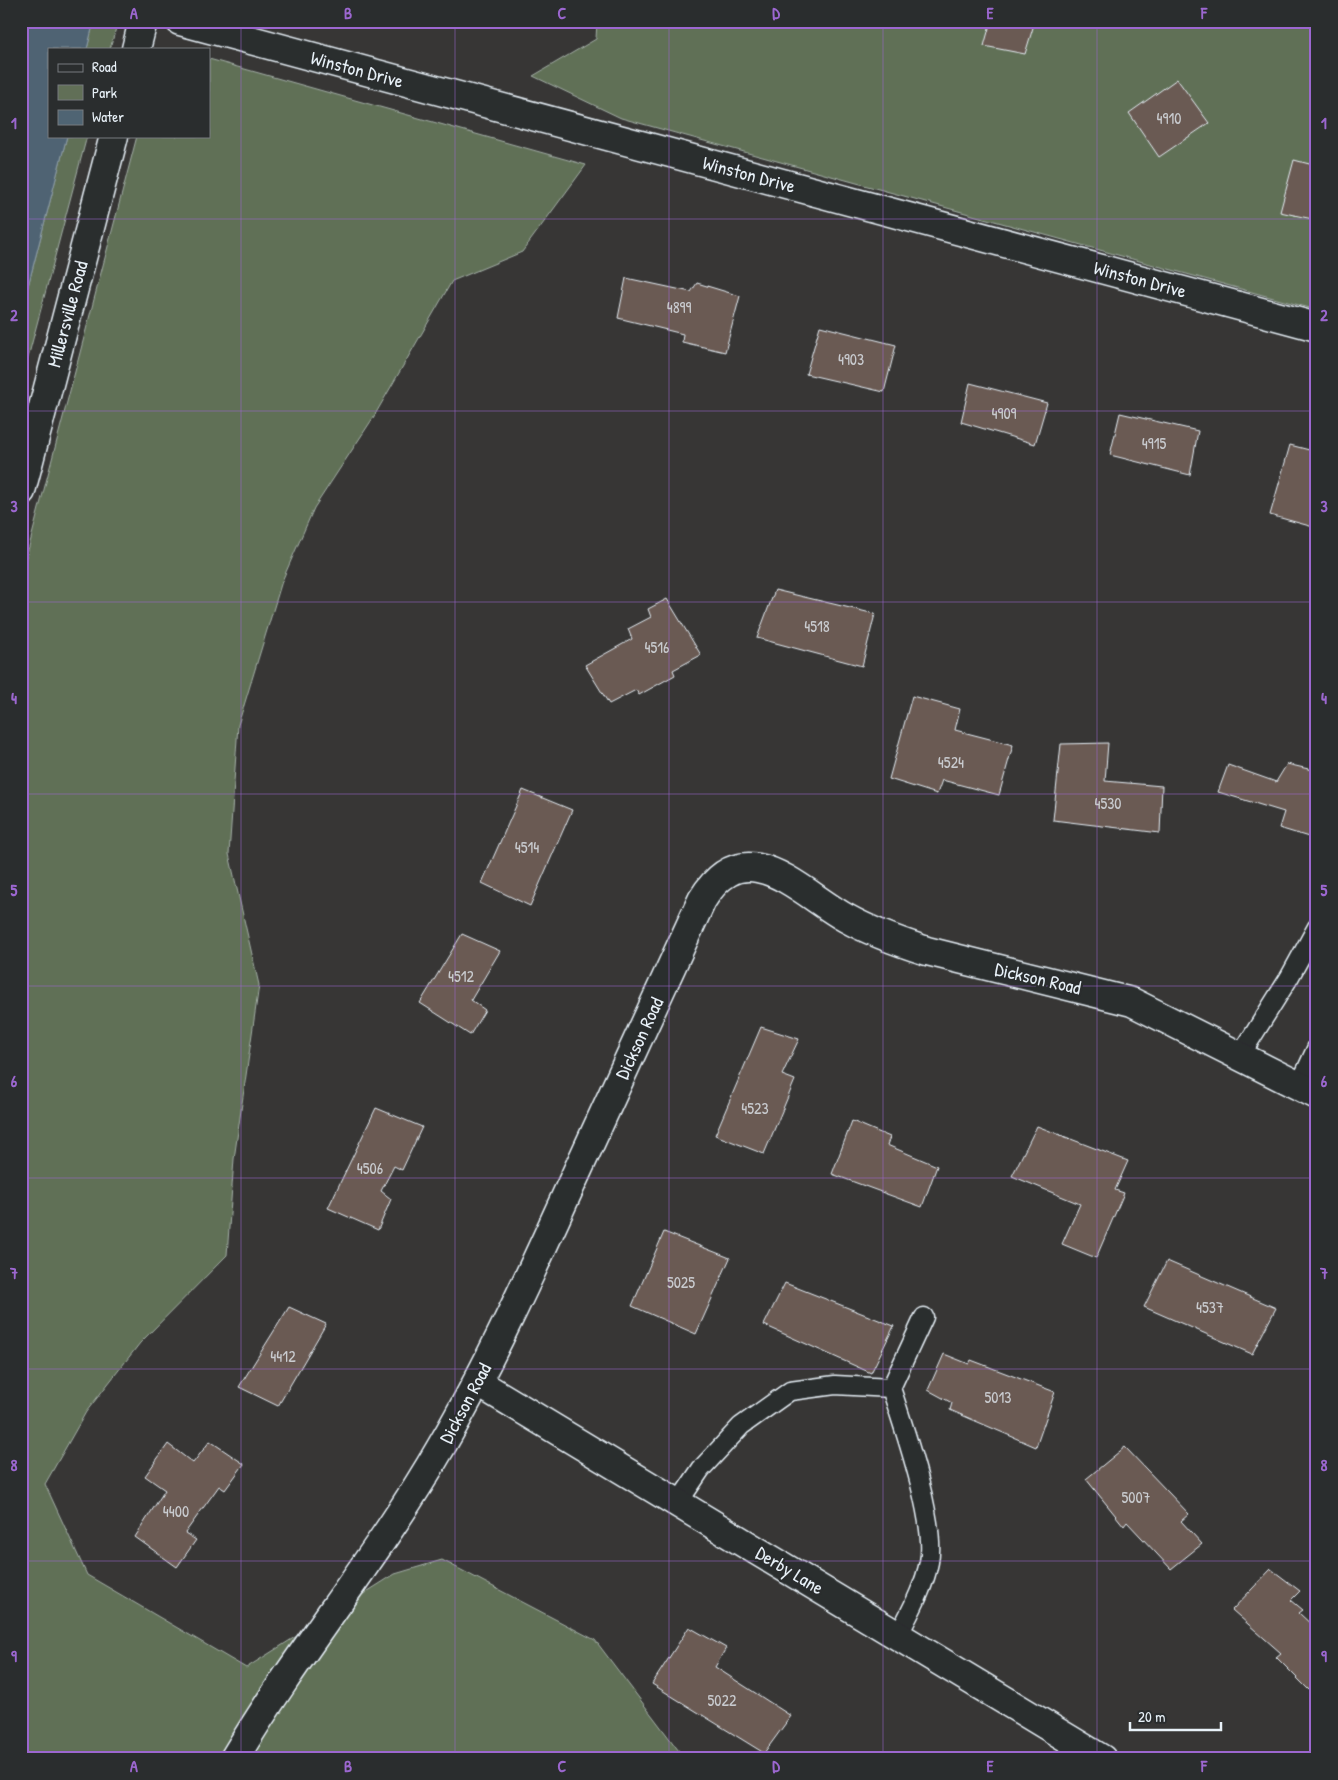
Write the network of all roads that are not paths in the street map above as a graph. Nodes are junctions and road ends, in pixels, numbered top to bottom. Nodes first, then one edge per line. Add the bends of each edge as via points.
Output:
1 (143, 21) edge
2 (180, 21) edge
3 (136, 48) edge
4 (113, 138) edge
5 (1317, 327) edge
6 (21, 491) edge
7 (1317, 927) edge
8 (1317, 1047) edge
9 (1240, 1056) junction
10 (1308, 1090) edge
11 (924, 1317) dead end
12 (477, 1382) junction
13 (891, 1388) junction
14 (678, 1503) junction
15 (898, 1636) junction
16 (1087, 1755) edge
17 (234, 1759) edge

1 - 3 street
2 - 5 street, Winston Drive
4 - 6 street, Millersville Road
7 - 9 lane
8 - 10 lane
9 - 10 street, Dickson Road
9 - 12 street, Dickson Road via 1118,997 899,942 847,919 778,873 759,867 730,872 713,882 702,900
11 - 13 lane
12 - 14 street, Derby Lane
12 - 17 street, Dickson Road via 420,1483 312,1638
13 - 14 lane via 836,1385 790,1391 741,1426 701,1469
13 - 15 lane via 908,1440 931,1542 930,1561 921,1588
14 - 15 street, Derby Lane
15 - 16 street, Derby Lane

